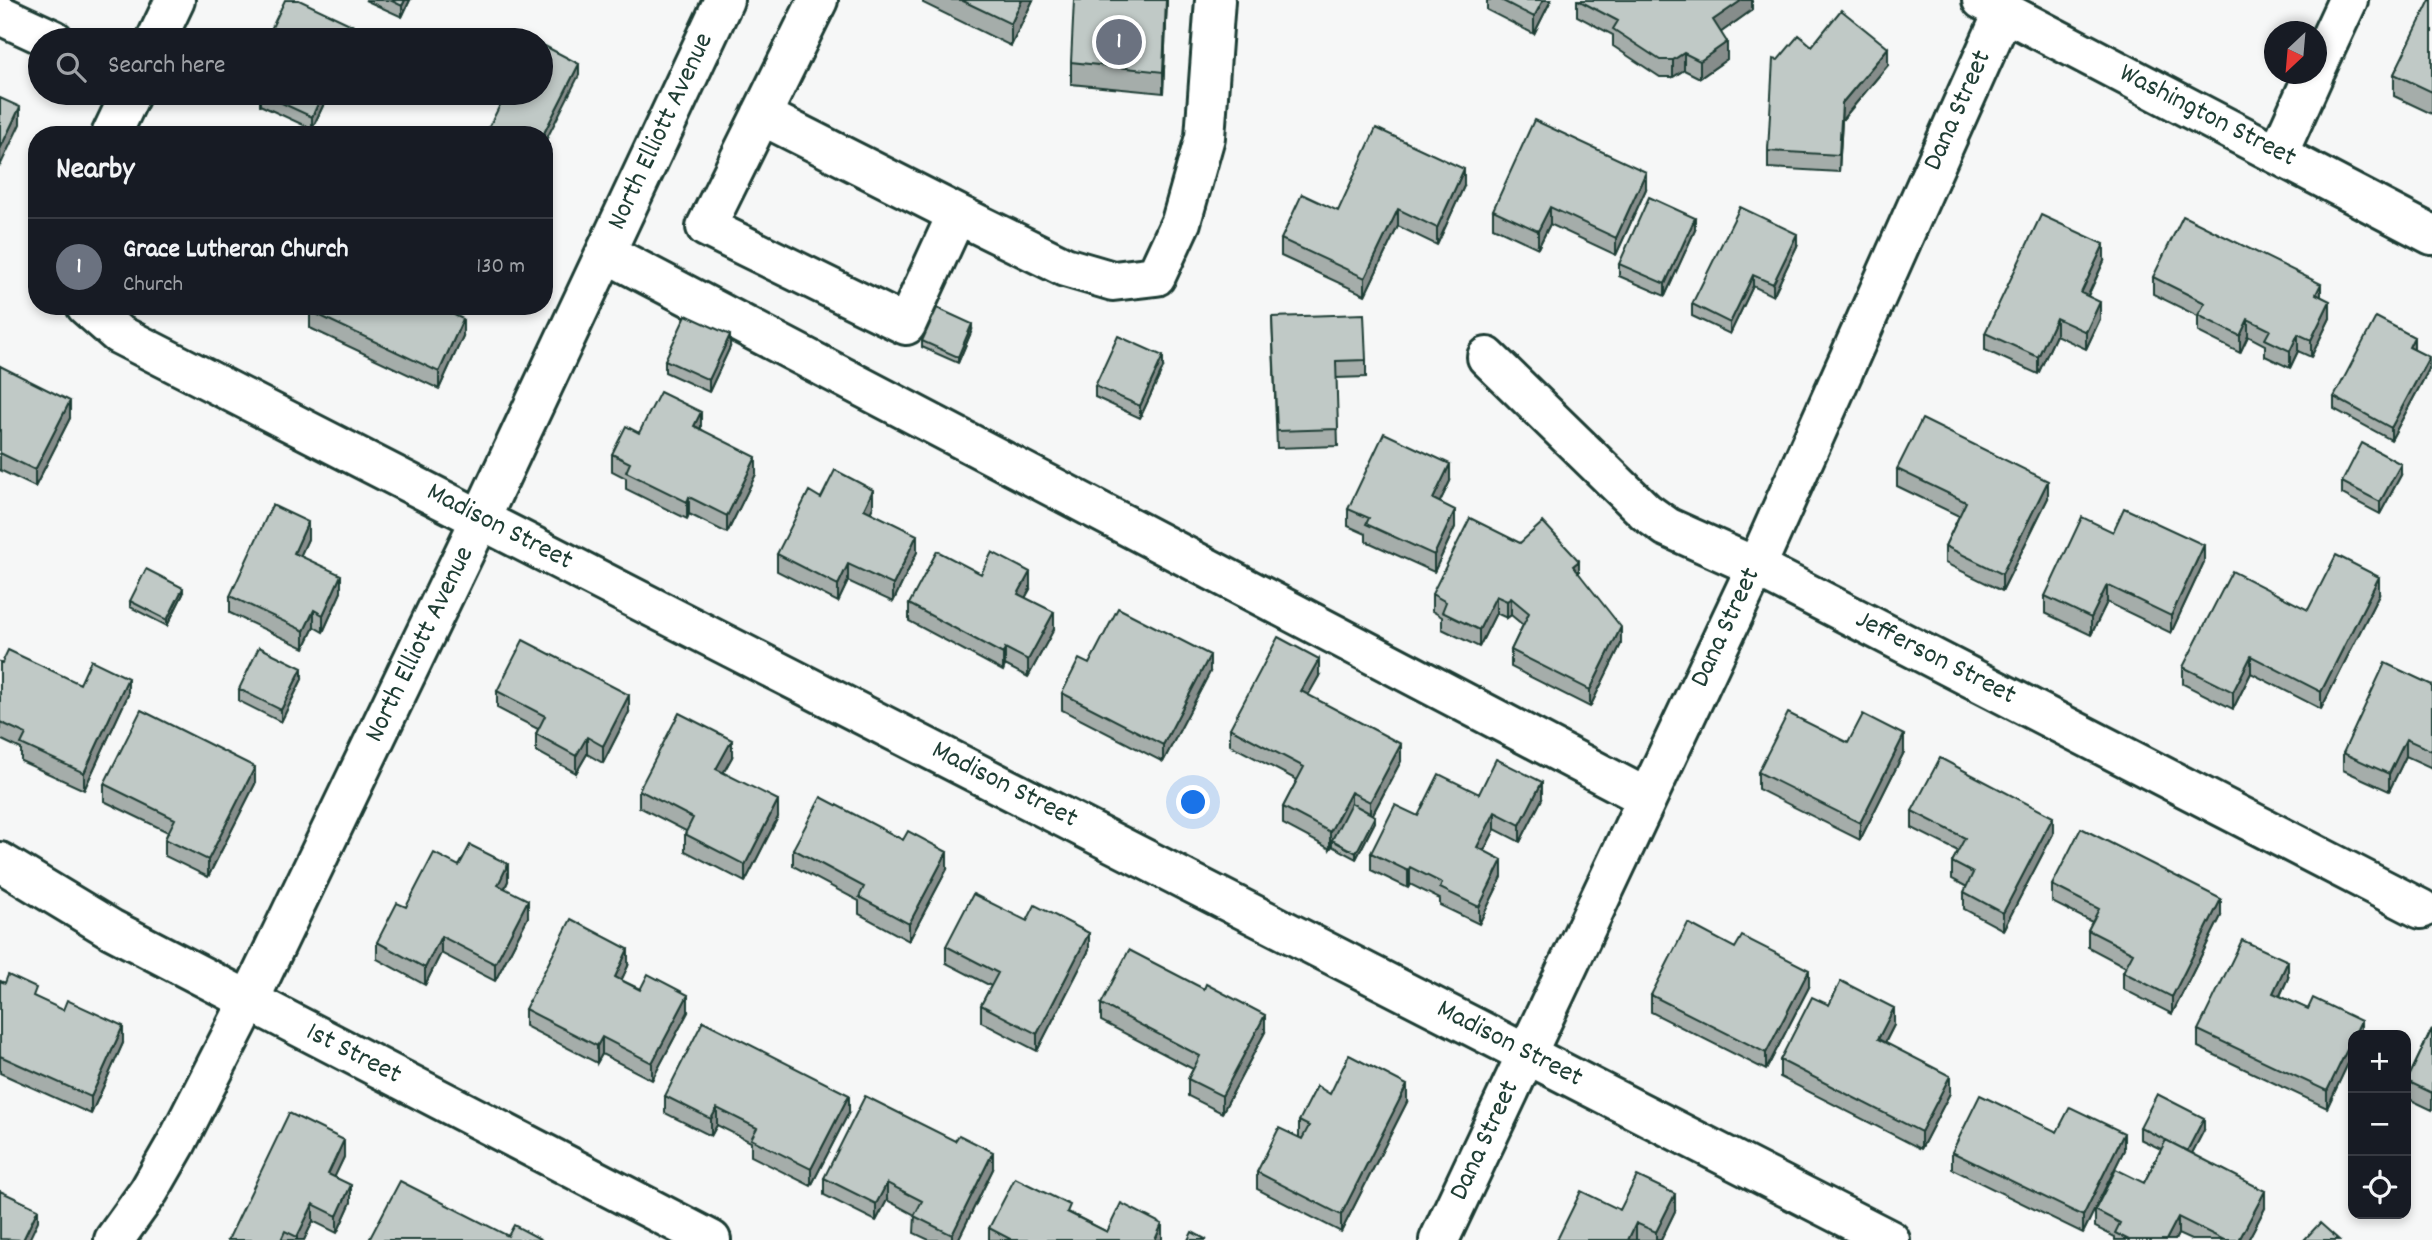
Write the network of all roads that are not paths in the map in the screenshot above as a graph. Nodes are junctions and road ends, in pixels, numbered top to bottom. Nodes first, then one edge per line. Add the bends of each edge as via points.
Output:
1 (176, 0) edge
2 (724, 0) edge
3 (818, 0) edge
4 (2348, 0) edge
5 (1218, 1) edge
6 (1993, 6) edge
7 (0, 15) edge
8 (28, 28) edge
9 (162, 28) edge
10 (2327, 47) edge
11 (2310, 84) edge
12 (125, 105) edge
13 (761, 115) junction
14 (115, 126) edge
15 (2278, 154) junction
16 (957, 214) junction
17 (2432, 234) edge
18 (606, 253) junction
19 (96, 315) edge
20 (1487, 357) dead end
21 (481, 519) junction
22 (1756, 567) junction
23 (1647, 798) junction
24 (0, 862) edge
25 (2421, 909) dead end
26 (249, 1002) junction
27 (1527, 1055) junction
28 (114, 1240) edge
29 (711, 1240) edge
30 (1439, 1240) edge
31 (1890, 1240) edge

1 - 9 street
2 - 18 street, North Elliott Avenue
3 - 13 street
4 - 10 street
5 - 16 street via 1205,137 1181,222 1156,276 1113,281 1065,267
6 - 15 street, Washington Street
6 - 22 street, Dana Street
7 - 8 street
11 - 15 street
12 - 14 street
13 - 16 street
13 - 16 street via 706,227 906,325
15 - 17 street, Washington Street
18 - 21 street, North Elliott Avenue
18 - 23 street
19 - 21 street, Madison Street via 118,334
20 - 22 street, Jefferson Street via 1646,513
21 - 26 street, North Elliott Avenue
21 - 27 street, Madison Street
22 - 23 street, Dana Street
22 - 25 street, Jefferson Street
23 - 27 street, Dana Street
24 - 26 street, 1st Street via 111,929
26 - 28 street, North Elliott Avenue via 176,1144
26 - 29 street, 1st Street
27 - 30 street, Dana Street
27 - 31 street, Madison Street

